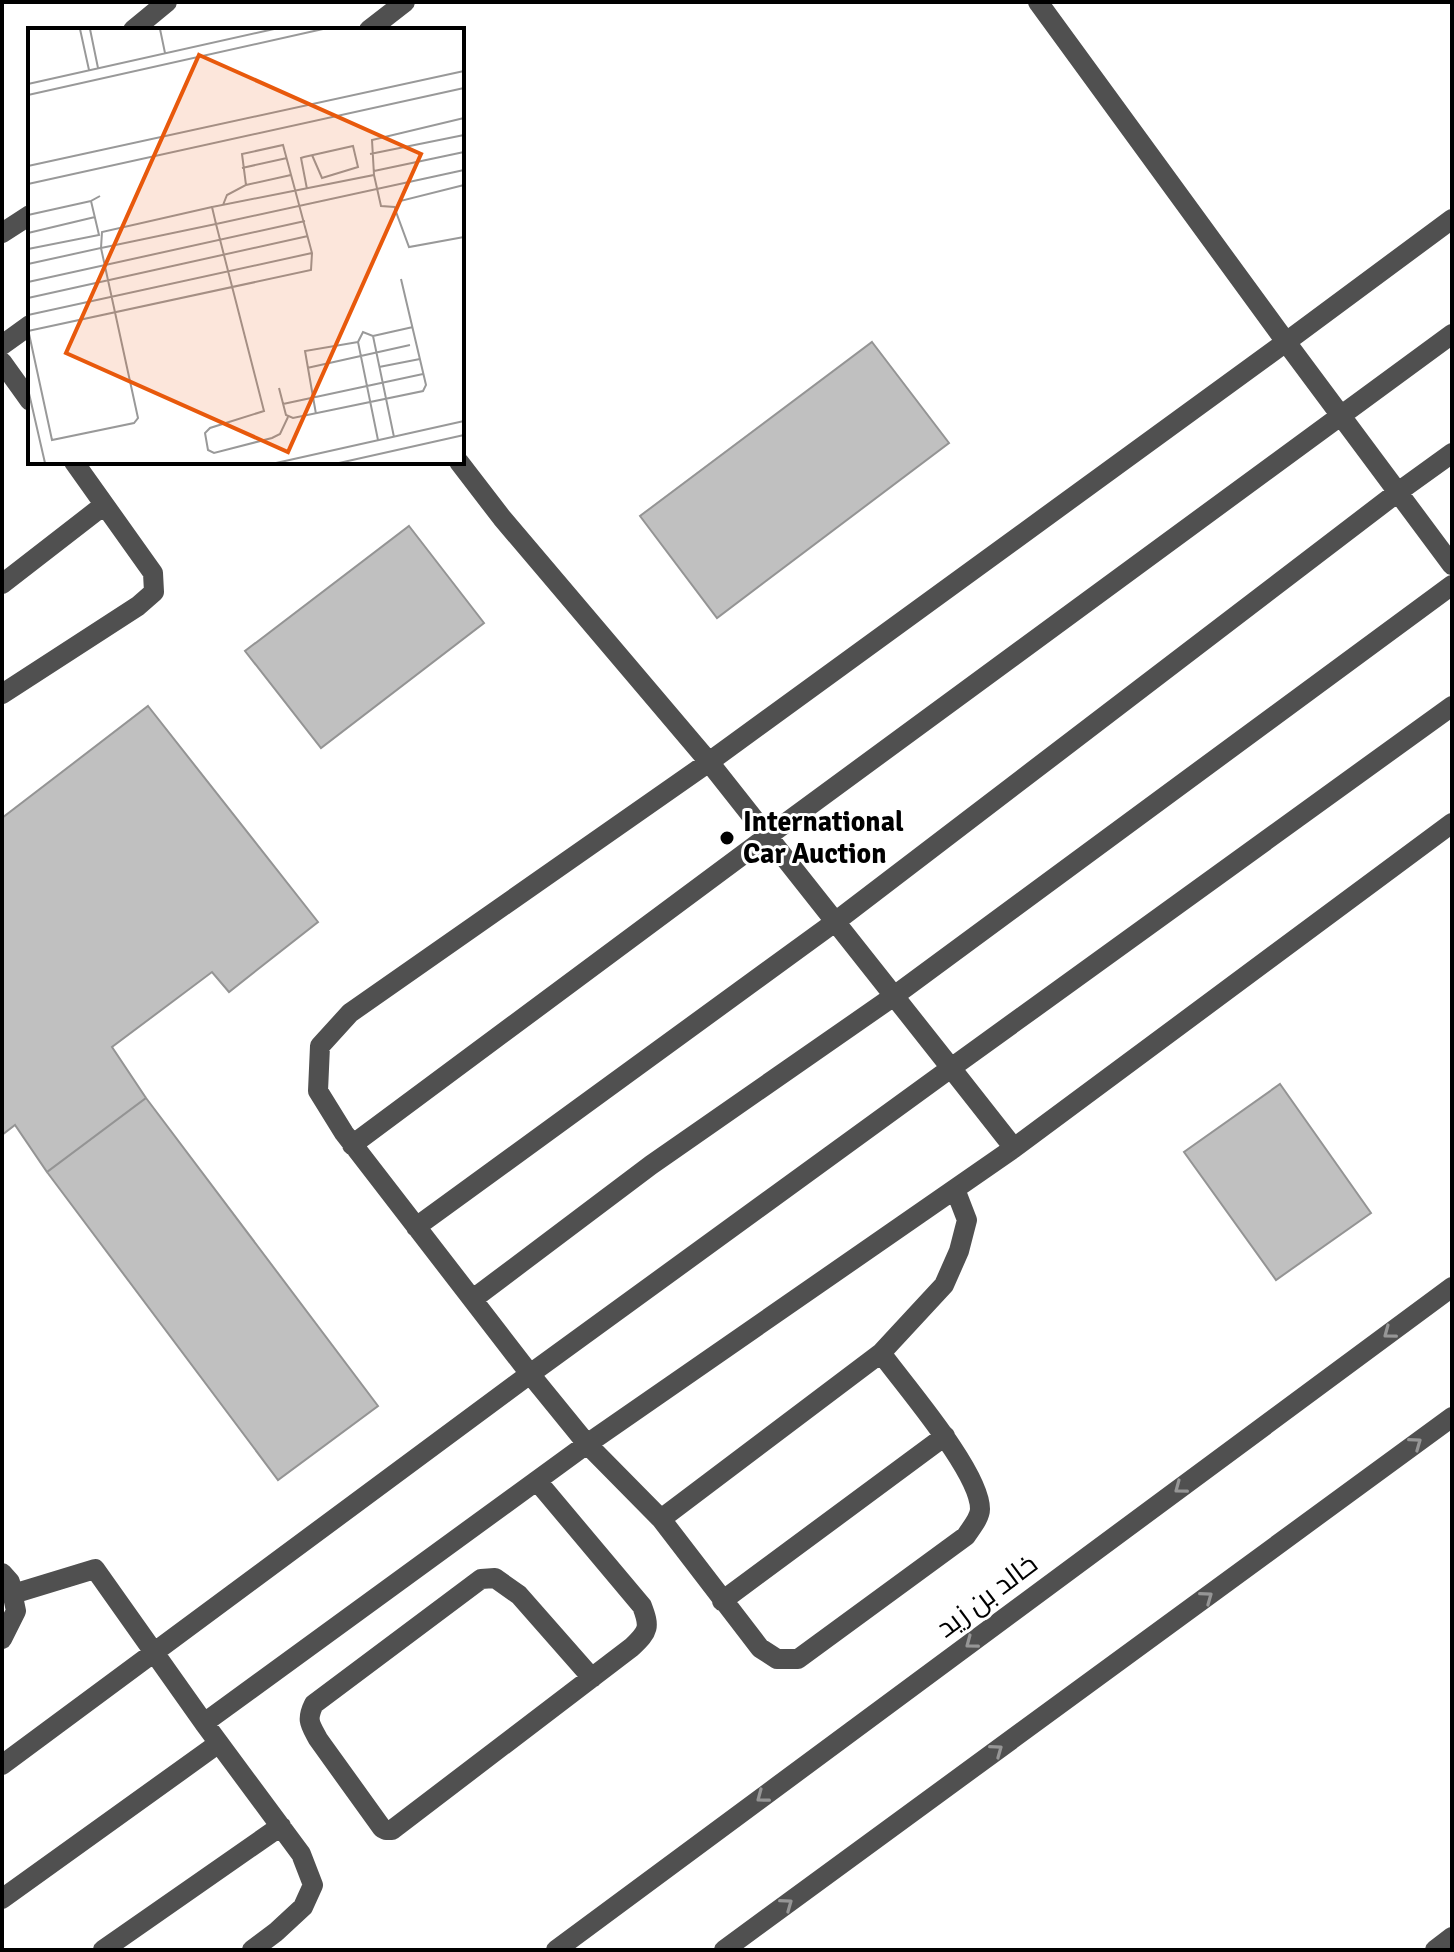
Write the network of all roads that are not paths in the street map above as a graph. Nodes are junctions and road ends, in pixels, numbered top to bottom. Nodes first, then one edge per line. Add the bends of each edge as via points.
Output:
1 (167, 2) edge
2 (405, 2) edge
3 (1038, 2) edge
4 (135, 28) edge
5 (372, 28) edge
6 (28, 216) edge
7 (1452, 219) edge
8 (2, 233) edge
9 (28, 326) edge
10 (1452, 334) edge
11 (1286, 342) junction
12 (2, 345) edge
13 (2, 362) edge
14 (28, 398) edge
15 (1340, 415) junction
16 (1452, 453) edge
17 (75, 464) edge
18 (461, 464) edge
19 (1398, 492) junction
20 (104, 505) junction
21 (1452, 565) edge
22 (2, 584) edge
23 (1452, 585) edge
24 (2, 694) edge
25 (1452, 706) edge
26 (709, 762) junction
27 (1452, 823) edge
28 (768, 836) junction
29 (835, 922) junction
30 (894, 996) junction
31 (951, 1068) junction
32 (352, 1145) junction
33 (1014, 1148) junction
34 (955, 1189) junction
35 (416, 1227) junction
36 (1452, 1287) edge
37 (473, 1299) junction
38 (881, 1353) junction
39 (530, 1374) junction
40 (1452, 1417) edge
41 (945, 1436) junction
42 (587, 1444) junction
43 (537, 1481) junction
44 (661, 1519) junction
45 (2, 1573) edge
46 (13, 1594) junction
47 (722, 1601) junction
48 (2, 1639) edge
49 (155, 1652) junction
50 (592, 1678) junction
51 (204, 1723) junction
52 (219, 1743) junction
53 (2, 1765) edge
54 (281, 1826) junction
55 (2, 1899) edge
56 (1452, 1937) edge
57 (103, 1950) edge
58 (252, 1950) edge
59 (556, 1950) edge
60 (724, 1950) edge
61 (1435, 1950) edge

1 - 4 street
2 - 5 street
3 - 11 street
6 - 8 street
7 - 11 street
9 - 12 street
10 - 15 street
11 - 15 street
11 - 26 street
13 - 14 street
15 - 19 street
15 - 28 street
16 - 19 street
17 - 20 street
18 - 26 street
19 - 21 street
19 - 29 street
20 - 22 street
20 - 24 street via 153,573 154,592
23 - 30 street
25 - 31 street
26 - 28 street
26 - 32 street via 350,1013 320,1046 318,1091
27 - 33 street
28 - 29 street
28 - 32 street
29 - 30 street
29 - 35 street
30 - 31 street
30 - 37 street via 651,1165
31 - 33 street
31 - 39 street
32 - 35 street
33 - 34 street
34 - 38 street via 967,1220 944,1285
34 - 42 street
35 - 37 street
36 -> 59 street, خالد بن زيد
37 - 39 street
38 - 41 street
38 - 44 street
39 - 42 street
39 - 49 street
60 -> 40 street
41 - 47 street
41 - 47 street via 979,1498 981,1513 966,1536 798,1659 777,1659 760,1648
42 - 43 street
42 - 44 street
43 - 50 street via 642,1606 649,1623 645,1636
43 - 51 street
44 - 47 street
45 - 46 street
46 - 48 street via 16,1611
46 - 49 street via 95,1569
49 - 51 street
49 - 53 street
50 - 50 street via 392,1830 382,1828 310,1725 314,1704 481,1579 495,1578 519,1595
51 - 52 street
52 - 54 street
52 - 55 street
54 - 57 street
54 - 58 street via 301,1854 313,1885 303,1907
56 - 61 street

